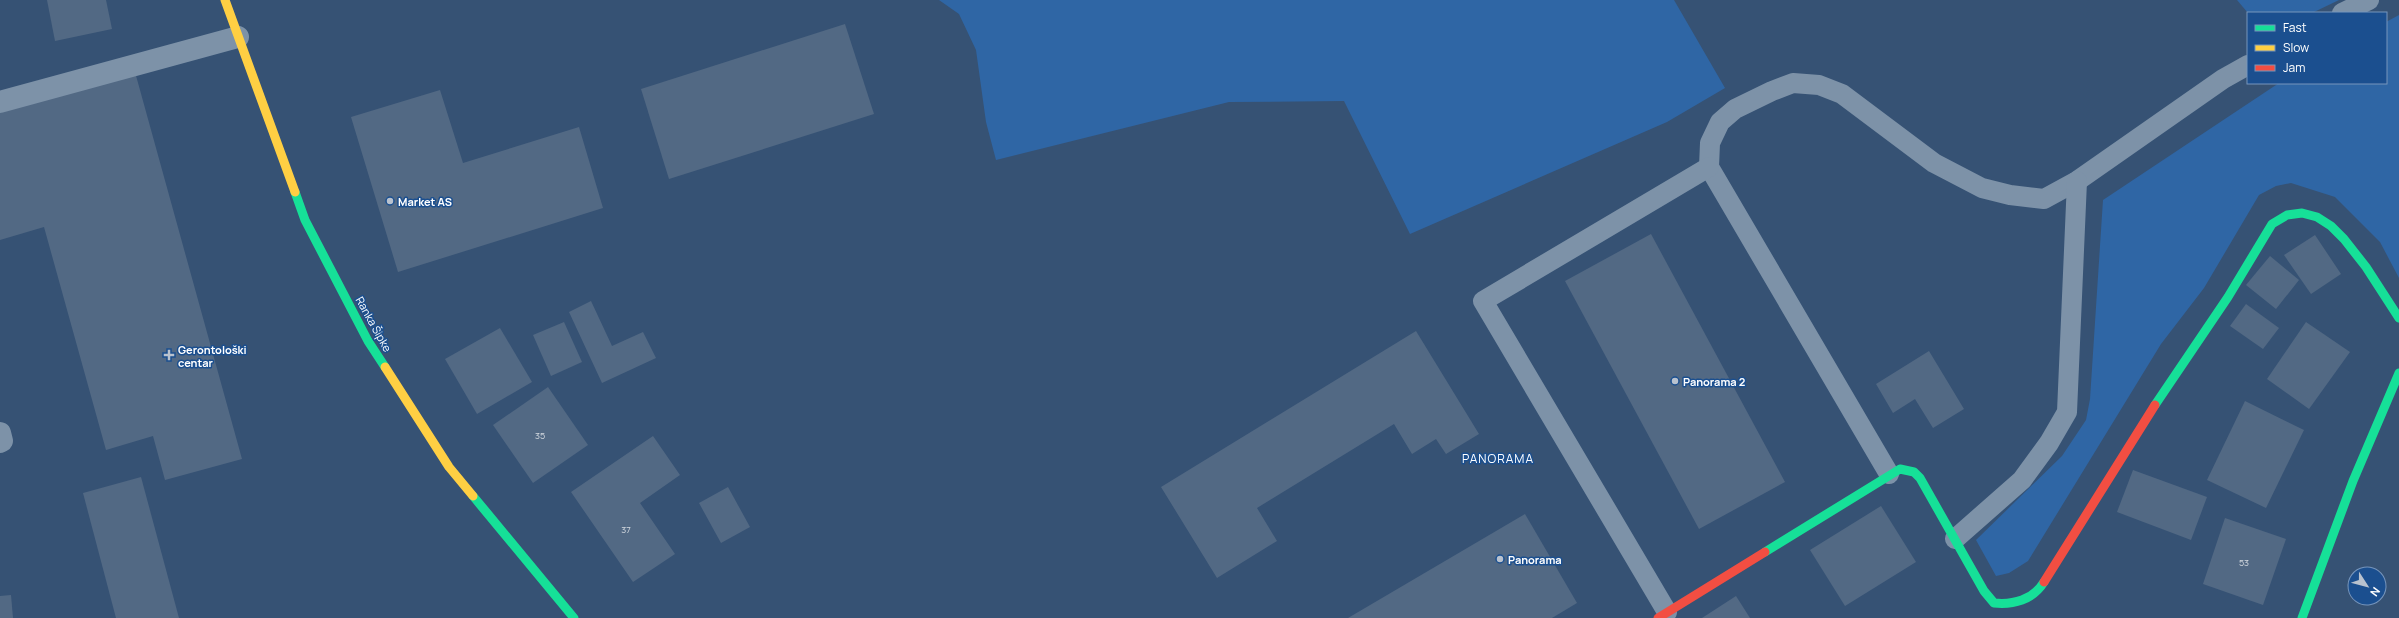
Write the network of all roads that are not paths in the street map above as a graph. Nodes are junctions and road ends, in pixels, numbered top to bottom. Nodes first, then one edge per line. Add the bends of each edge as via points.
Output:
1 (224, 0) edge
2 (2369, 0) edge
3 (2344, 12) edge
4 (238, 37) junction
5 (2247, 66) edge
6 (0, 102) edge
7 (1709, 167) junction
8 (2077, 181) junction
9 (2399, 318) edge
10 (2399, 373) edge
11 (0, 432) edge
12 (0, 442) edge
13 (1889, 474) junction
14 (1955, 539) junction
15 (1662, 615) edge
16 (574, 618) edge
17 (2302, 618) edge

1 - 4 street, Ranka Šipke
2 - 3 lane
4 - 6 street
4 - 16 street, Ranka Šipke via 305,220 368,341 449,467
5 - 8 lane via 2223,79
7 - 8 lane via 1710,143 1720,122 1735,109 1793,83 1819,85 1842,94 1934,163 1982,188 2010,196 2044,199
7 - 13 lane
7 - 15 lane via 1483,301
8 - 14 lane via 2067,412 2022,480
9 - 14 street via 2366,265 2343,236 2327,222 2308,214 2292,212 2280,217 2272,224 2228,297 2147,416 2042,586 2023,601 2010,605 1994,603 1984,592
10 - 17 street via 2353,481
11 - 12 street
13 - 14 street via 1900,469 1914,472
13 - 15 street

